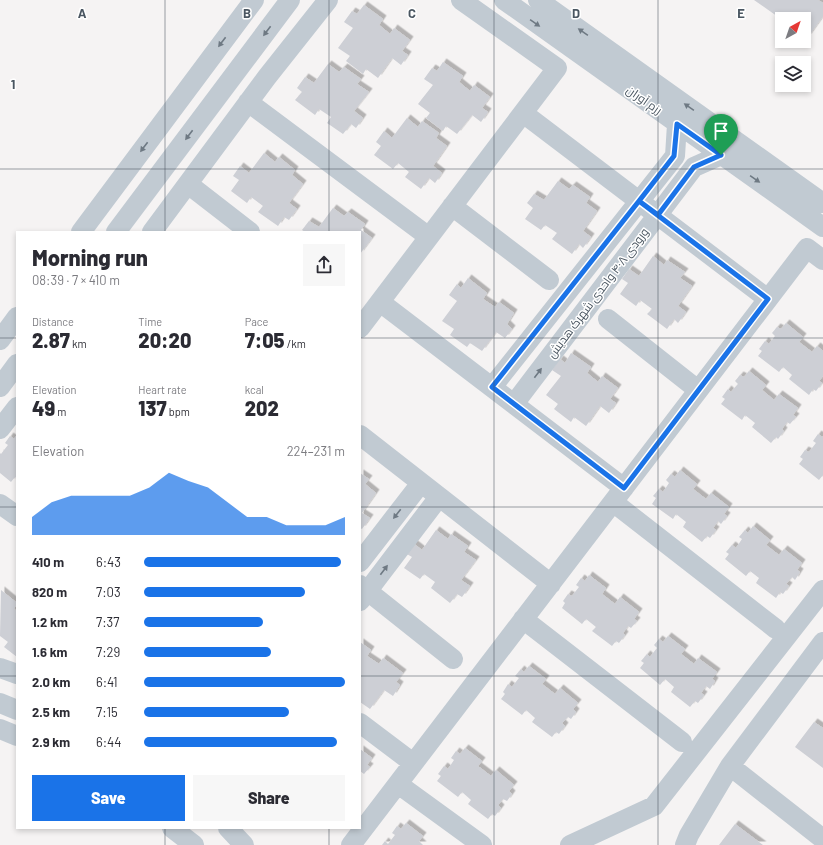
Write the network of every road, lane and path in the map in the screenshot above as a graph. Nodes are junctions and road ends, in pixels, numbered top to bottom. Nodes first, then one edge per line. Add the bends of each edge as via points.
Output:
1 (254, 0) edge
2 (290, 0) edge
3 (328, 0) edge
4 (461, 0) edge
5 (504, 0) edge
6 (538, 0) edge
7 (248, 102) junction
8 (523, 113) junction
9 (677, 124) junction
10 (721, 155) junction
11 (188, 184) junction
12 (639, 201) junction
13 (823, 203) edge
14 (452, 206) junction
15 (658, 215) junction
16 (823, 228) edge
17 (82, 231) edge
18 (117, 231) edge
19 (153, 231) edge
20 (249, 231) edge
21 (429, 237) junction
22 (823, 260) edge
23 (550, 280) dead end
24 (768, 299) junction
25 (380, 302) junction
26 (16, 318) edge
27 (608, 320) dead end
28 (362, 322) edge
29 (0, 340) edge
30 (16, 365) edge
31 (0, 387) edge
32 (492, 387) junction
33 (698, 390) junction
34 (514, 404) junction
35 (16, 408) edge
36 (0, 428) edge
37 (361, 436) edge
38 (421, 483) junction
39 (618, 495) junction
40 (439, 497) junction
41 (0, 504) edge
42 (16, 515) edge
43 (361, 561) edge
44 (551, 584) junction
45 (823, 590) edge
46 (363, 592) edge
47 (523, 619) junction
48 (776, 629) dead end
49 (823, 642) edge
50 (453, 659) dead end
51 (0, 668) edge
52 (16, 674) edge
53 (0, 703) edge
54 (16, 710) edge
55 (361, 724) edge
56 (0, 729) edge
57 (16, 736) edge
58 (682, 742) dead end
59 (413, 763) junction
60 (730, 766) junction
61 (398, 784) junction
62 (173, 829) edge
63 (229, 829) edge
64 (358, 834) edge
65 (823, 839) edge
66 (194, 845) edge
67 (244, 845) edge
68 (482, 845) edge
69 (570, 845) edge
70 (685, 845) edge

1 -> 17 street
2 -> 18 street
3 - 7 street
4 - 8 street via 557,68
5 -> 9 street, رزم آوران
13 -> 6 street, رزم آوران
7 - 11 street
7 - 21 street
8 - 12 street
8 - 14 street
9 - 10 street, رزم آوران
9 - 12 street, ورودی ۴۰۸ واحدی شهرک هدیش via 674,156
10 - 15 street, ورودی ۴۰۸ واحدی شهرک هدیش via 694,167
10 -> 16 street, رزم آوران
11 - 19 street
11 - 20 street
12 - 15 street
12 - 32 street, ورودی ۴۰۸ واحدی شهرک هدیش
14 - 21 street
14 - 23 street
15 - 24 street
34 -> 15 street, ورودی ۴۰۸ واحدی شهرک هدیش
21 - 25 street
22 - 24 street via 807,248
24 - 33 street
25 - 28 street
25 - 32 street
26 - 29 street
27 - 33 street
30 - 31 street
32 - 34 street
33 - 39 street
34 - 39 street
35 - 36 street
37 - 38 street
38 - 40 street
38 -> 43 street
39 - 44 street
39 - 48 street
40 - 44 street
46 -> 40 street
41 - 42 street
44 - 47 street
45 - 69 street via 654,806
46 - 50 street
47 - 58 street
47 - 59 street
49 - 60 street
51 - 52 street
53 - 54 street
55 - 59 street
56 - 57 street
59 - 61 street
60 - 65 street
60 - 70 street
61 - 64 street
61 - 68 street
62 - 66 street
63 - 67 street

